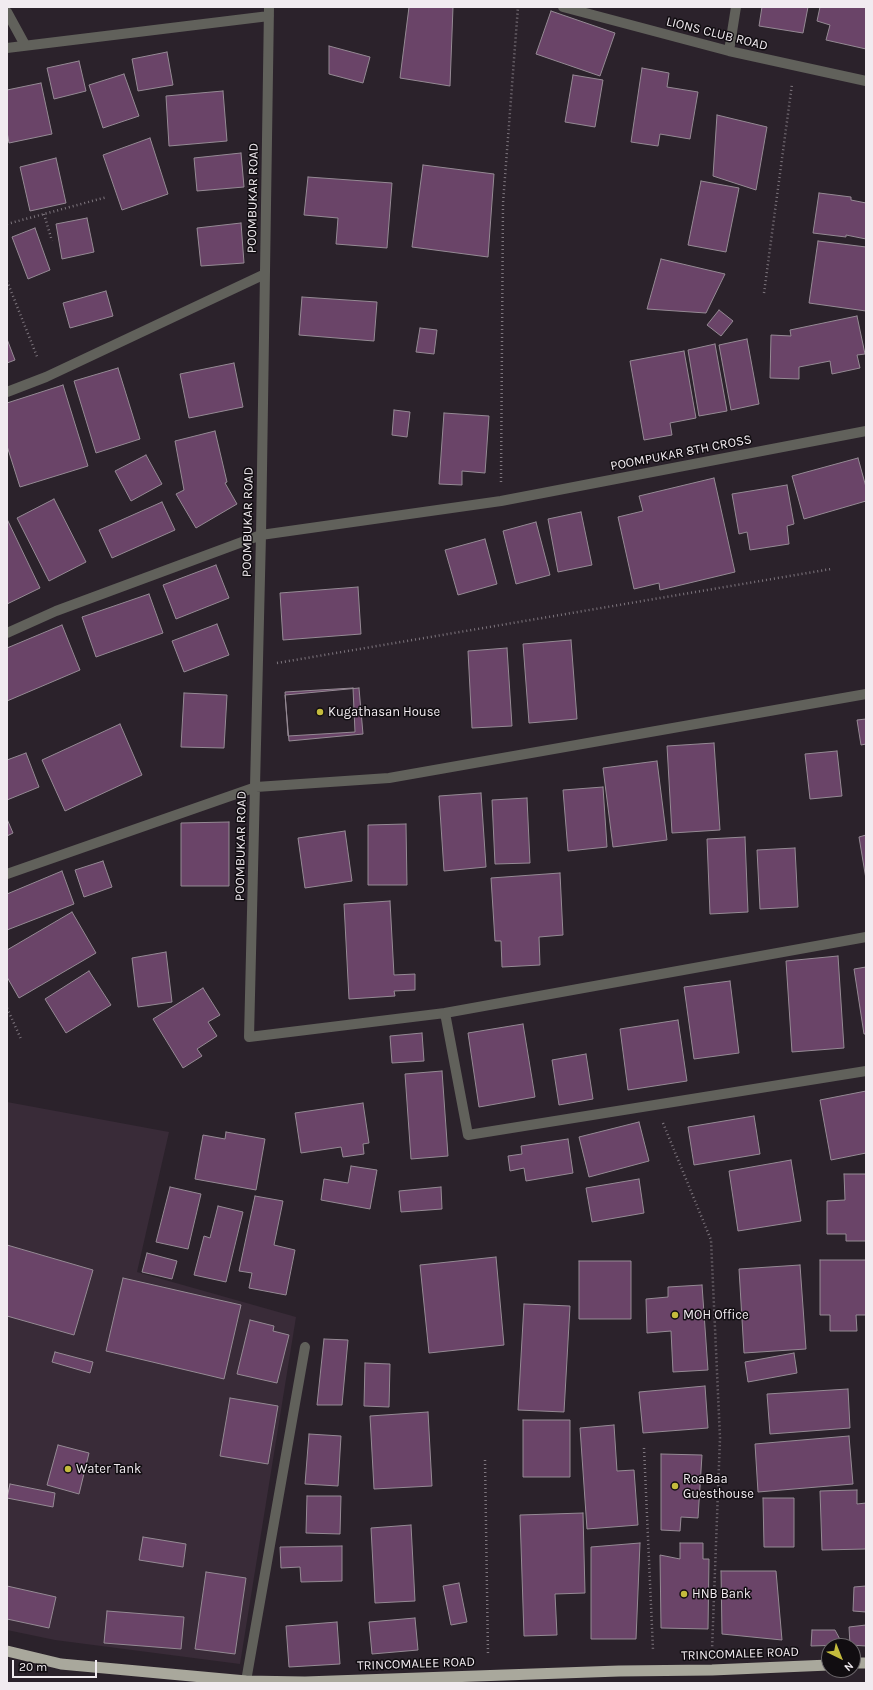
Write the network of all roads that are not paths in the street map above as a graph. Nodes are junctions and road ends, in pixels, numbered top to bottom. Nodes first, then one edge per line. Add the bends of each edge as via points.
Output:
1 (736, 7) edge
2 (568, 8) edge
3 (269, 11) edge
4 (7, 12) edge
5 (25, 45) junction
6 (7, 48) edge
7 (729, 51) junction
8 (866, 81) edge
9 (265, 274) junction
10 (7, 392) edge
11 (866, 431) edge
12 (261, 535) junction
13 (7, 633) edge
14 (866, 694) edge
15 (256, 787) junction
16 (7, 874) edge
17 (866, 937) edge
18 (445, 1013) junction
19 (866, 1071) edge
20 (305, 1347) dead end
21 (7, 1651) edge
22 (821, 1664) edge
23 (246, 1681) junction

1 - 7 street
2 - 7 street, LIONS CLUB ROAD
3 - 5 street
3 - 9 street, POOMBUKAR ROAD
4 - 5 street
5 - 6 street
7 - 8 street, LIONS CLUB ROAD
9 - 10 street via 46,377
9 - 12 street, POOMBUKAR ROAD
11 - 12 street, POOMPUKAR 8TH CROSS via 501,501
12 - 13 street, POOMPUKAR 8TH CROSS
12 - 15 street, POOMBUKAR ROAD
14 - 15 street via 389,778
15 - 16 street
15 - 18 street, POOMBUKAR ROAD via 249,1037
17 - 18 street
18 - 19 street via 468,1135
20 - 23 street
21 - 23 highway, TRINCOMALEE ROAD via 61,1664
22 - 23 highway, TRINCOMALEE ROAD via 305,1682

